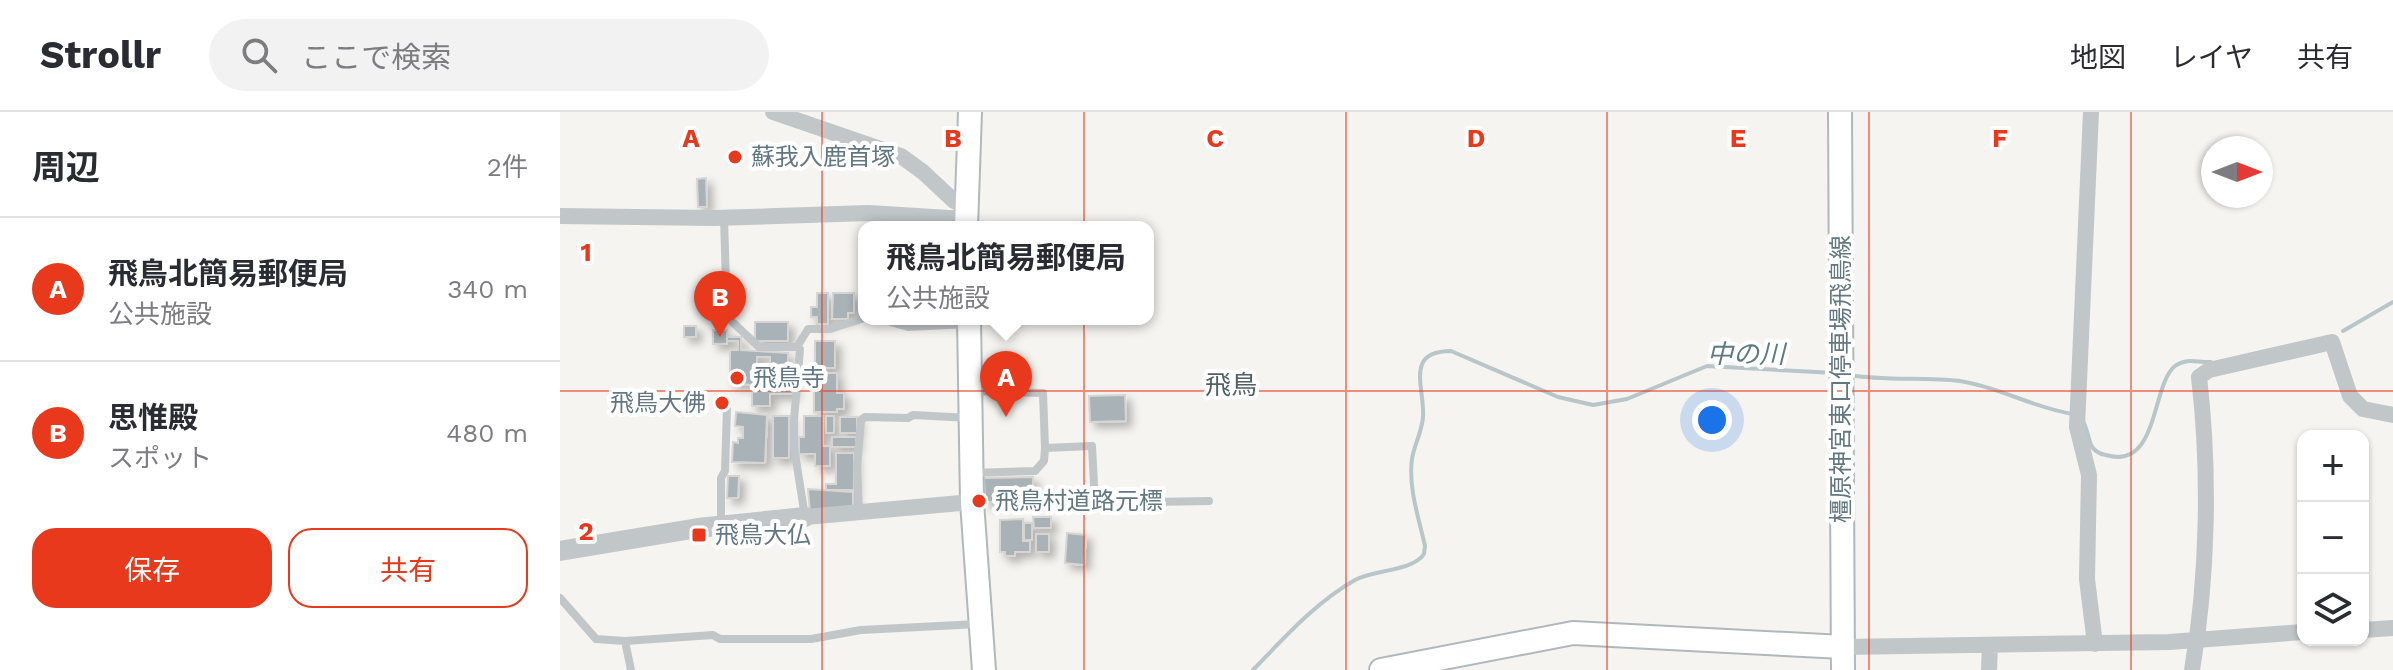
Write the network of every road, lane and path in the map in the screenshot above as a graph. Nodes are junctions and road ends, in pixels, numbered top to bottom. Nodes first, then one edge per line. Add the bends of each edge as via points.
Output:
1 (773, 112) edge
2 (970, 112) edge
3 (1840, 112) edge
4 (2091, 112) edge
5 (560, 216) edge
6 (724, 217) junction
7 (966, 217) edge
8 (858, 319) edge
9 (901, 325) edge
10 (928, 325) edge
11 (969, 325) edge
12 (797, 347) junction
13 (970, 391) junction
14 (727, 408) dead end
15 (2393, 415) edge
16 (970, 418) junction
17 (1045, 448) junction
18 (972, 473) junction
19 (1209, 501) dead end
20 (972, 502) junction
21 (859, 512) junction
22 (805, 517) junction
23 (721, 525) junction
24 (560, 551) edge
25 (560, 598) edge
26 (979, 624) junction
27 (2393, 628) edge
28 (2369, 630) edge
29 (2297, 632) edge
30 (2197, 639) junction
31 (625, 641) junction
32 (2095, 644) junction
33 (1990, 645) junction
34 (1843, 647) junction
35 (631, 670) edge
36 (984, 670) edge
37 (1381, 670) edge
38 (1843, 670) edge
39 (1989, 670) edge
40 (2192, 670) edge

1 - 7 street via 901,156
2 - 7 main road
3 - 34 main road, 橿原神宮東口停車場飛鳥線
4 - 32 street via 2077,427 2089,475 2087,579
5 - 6 street
6 - 7 street
6 - 12 lane via 727,317 759,347
8 - 12 lane via 836,328 808,329
9 - 10 lane
11 - 13 main road
12 - 22 lane via 794,447
13 - 16 main road
13 - 17 lane via 1043,393
14 - 23 lane
15 - 30 street via 2363,409 2350,396 2332,342 2209,370 2199,377 2206,432
16 - 18 main road
16 - 21 lane via 913,415 861,420
17 - 18 lane via 1044,461 1035,471
17 - 19 lane via 1092,446 1095,503
18 - 20 main road
20 - 21 street
20 - 26 main road
21 - 22 street
22 - 23 street
23 - 24 street
25 - 31 lane via 596,639
26 - 31 lane via 861,630 811,639 713,635
26 - 36 main road
27 - 28 street
29 - 30 street
30 - 32 street
30 - 40 street
31 - 35 lane
32 - 33 street
33 - 34 street
33 - 39 street
34 - 37 main road via 1573,633
34 - 38 main road, 橿原神宮東口停車場飛鳥線

